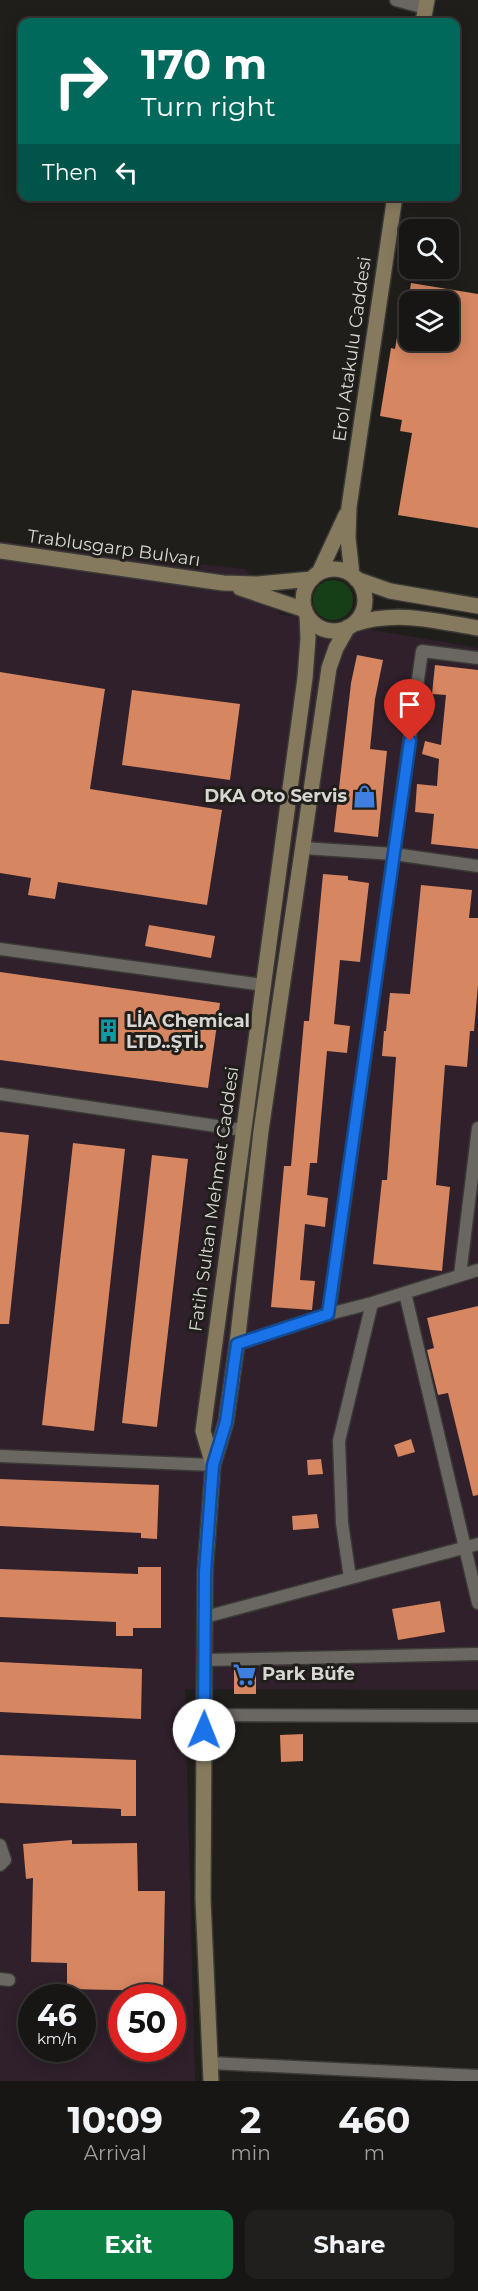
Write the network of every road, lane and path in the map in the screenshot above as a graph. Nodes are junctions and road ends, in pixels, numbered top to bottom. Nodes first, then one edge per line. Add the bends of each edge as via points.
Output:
1 (396, 0) edge
2 (425, 10) edge
3 (394, 201) edge
4 (349, 507) junction
5 (0, 551) edge
6 (315, 576) junction
7 (354, 577) junction
8 (223, 583) junction
9 (478, 606) edge
10 (306, 613) junction
11 (351, 626) junction
12 (478, 628) edge
13 (478, 658) edge
14 (282, 846) junction
15 (303, 848) junction
16 (394, 854) junction
17 (478, 866) edge
18 (0, 949) edge
19 (262, 985) junction
20 (0, 1094) edge
21 (478, 1128) edge
22 (243, 1130) junction
23 (261, 1131) junction
24 (478, 1270) edge
25 (460, 1275) junction
26 (405, 1293) junction
27 (372, 1303) junction
28 (328, 1314) junction
29 (214, 1341) junction
30 (237, 1344) junction
31 (0, 1456) edge
32 (213, 1465) junction
33 (478, 1544) edge
34 (464, 1548) junction
35 (350, 1578) junction
36 (478, 1603) edge
37 (205, 1617) junction
38 (478, 1654) edge
39 (205, 1660) junction
40 (204, 1715) junction
41 (478, 1716) edge
42 (0, 1845) edge
43 (0, 1865) edge
44 (211, 2063) junction
45 (478, 2076) edge
46 (212, 2081) edge

1 - 2 street
3 - 4 main road, Erol Atakulu Caddesi
4 - 6 main road
4 - 7 main road via 348,538
5 - 8 main road, Trablusgarp Bulvarı
6 - 7 main road via 336,569
6 - 8 main road, Trablusgarp Bulvarı via 258,584
6 - 10 main road via 304,594
7 - 9 main road via 390,591
7 - 11 main road via 361,585 365,602
8 - 10 main road, Trablusgarp Bulvarı
10 - 11 main road via 321,628 339,630
10 - 14 main road, Fatih Sultan Mehmet Caddesi via 304,678
11 - 12 main road via 383,616
11 - 15 main road, Fatih Sultan Mehmet Caddesi via 336,648 329,668
13 - 16 street via 422,651
14 - 15 main road
14 - 19 main road, Fatih Sultan Mehmet Caddesi
15 - 16 street
15 - 23 main road, Fatih Sultan Mehmet Caddesi
16 - 17 street
16 - 28 street
18 - 19 street
19 - 22 main road, Fatih Sultan Mehmet Caddesi
20 - 22 street
21 - 25 street
22 - 23 main road
22 - 29 main road, Fatih Sultan Mehmet Caddesi
23 - 30 main road, Fatih Sultan Mehmet Caddesi
24 - 25 street
25 - 26 street
26 - 27 street
26 - 34 street
27 - 28 street
27 - 35 street via 339,1441 342,1523
28 - 30 street
29 - 30 main road
29 - 32 main road, Fatih Sultan Mehmet Caddesi via 203,1431
30 - 32 main road, Fatih Sultan Mehmet Caddesi via 226,1422
31 - 32 street
32 - 37 main road, Fatih Sultan Mehmet Caddesi
33 - 34 street
34 - 35 street
34 - 36 street
35 - 37 street
37 - 39 main road, Fatih Sultan Mehmet Caddesi
38 - 39 street
39 - 40 main road, Fatih Sultan Mehmet Caddesi
40 - 41 street
40 - 44 main road, Fatih Sultan Mehmet Caddesi via 203,1899
42 - 43 street via 5,1860
44 - 45 street
44 - 46 main road, Fatih Sultan Mehmet Caddesi

